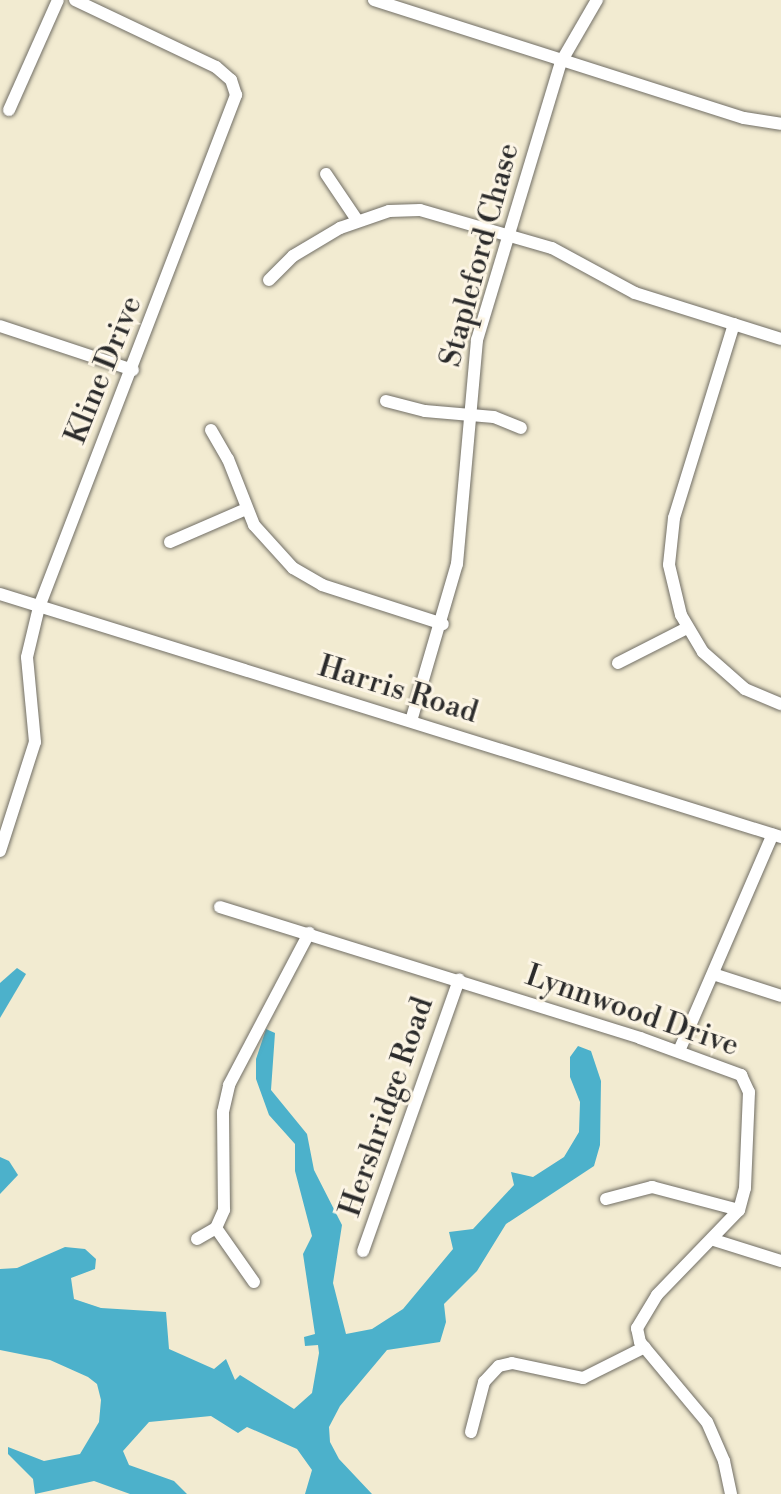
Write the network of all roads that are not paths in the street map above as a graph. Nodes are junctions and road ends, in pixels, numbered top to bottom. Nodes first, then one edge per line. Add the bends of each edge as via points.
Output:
1 (58, 0) edge
2 (75, 0) edge
3 (374, 0) edge
4 (597, 0) edge
5 (561, 62) junction
6 (9, 110) dead end
7 (781, 124) edge
8 (326, 174) dead end
9 (357, 220) junction
10 (508, 234) junction
11 (269, 280) dead end
12 (734, 324) junction
13 (0, 326) edge
14 (781, 339) edge
15 (133, 370) junction
16 (386, 401) dead end
17 (469, 413) junction
18 (521, 428) dead end
19 (211, 430) dead end
20 (246, 509) junction
21 (170, 542) dead end
22 (0, 594) edge
23 (39, 607) junction
24 (443, 624) junction
25 (687, 628) junction
26 (618, 663) dead end
27 (781, 704) edge
28 (411, 721) junction
29 (777, 836) edge
30 (0, 851) edge
31 (220, 907) dead end
32 (309, 933) junction
33 (713, 974) junction
34 (459, 980) junction
35 (781, 996) edge
36 (679, 1051) junction
37 (606, 1199) dead end
38 (739, 1210) junction
39 (216, 1228) junction
40 (197, 1239) dead end
41 (714, 1240) junction
42 (363, 1251) dead end
43 (781, 1261) edge
44 (254, 1282) dead end
45 (645, 1347) junction
46 (471, 1432) dead end
47 (731, 1494) edge

1 - 6 street
2 - 15 street, Kline Drive via 216,67 231,80 236,95
3 - 5 street
4 - 5 street, Stapleford Chase
5 - 7 street via 744,118
5 - 10 street, Stapleford Chase
8 - 9 street
9 - 10 street via 420,210
9 - 11 street via 293,256
10 - 12 street via 568,255 635,293
10 - 17 street, Stapleford Chase via 477,340
12 - 14 street
12 - 25 street via 671,533 671,581
13 - 15 street
15 - 23 street, Kline Drive
16 - 17 street via 425,411
17 - 18 street
17 - 24 street, Stapleford Chase via 457,564
19 - 20 street
20 - 21 street
20 - 24 street via 265,541 309,579
22 - 23 street, Harris Road
23 - 28 street, Harris Road
23 - 30 street, Kline Drive via 27,657 35,742
24 - 28 street, Stapleford Chase
25 - 26 street
25 - 27 street via 732,680
28 - 29 street, Harris Road
29 - 33 street
31 - 32 street, Lynnwood Drive
32 - 34 street, Lynnwood Drive
32 - 39 street via 225,1098 224,1210
33 - 35 street
33 - 36 street
34 - 36 street, Lynnwood Drive
34 - 42 street, Hershridge Road
36 - 38 street, Lynnwood Drive via 734,1071 745,1081 745,1188
37 - 38 street via 652,1187
38 - 41 street
39 - 40 street
39 - 44 street
41 - 43 street
41 - 45 street via 641,1314 637,1328
45 - 46 street via 583,1378 512,1363 499,1366 484,1382
45 - 47 street via 707,1422

